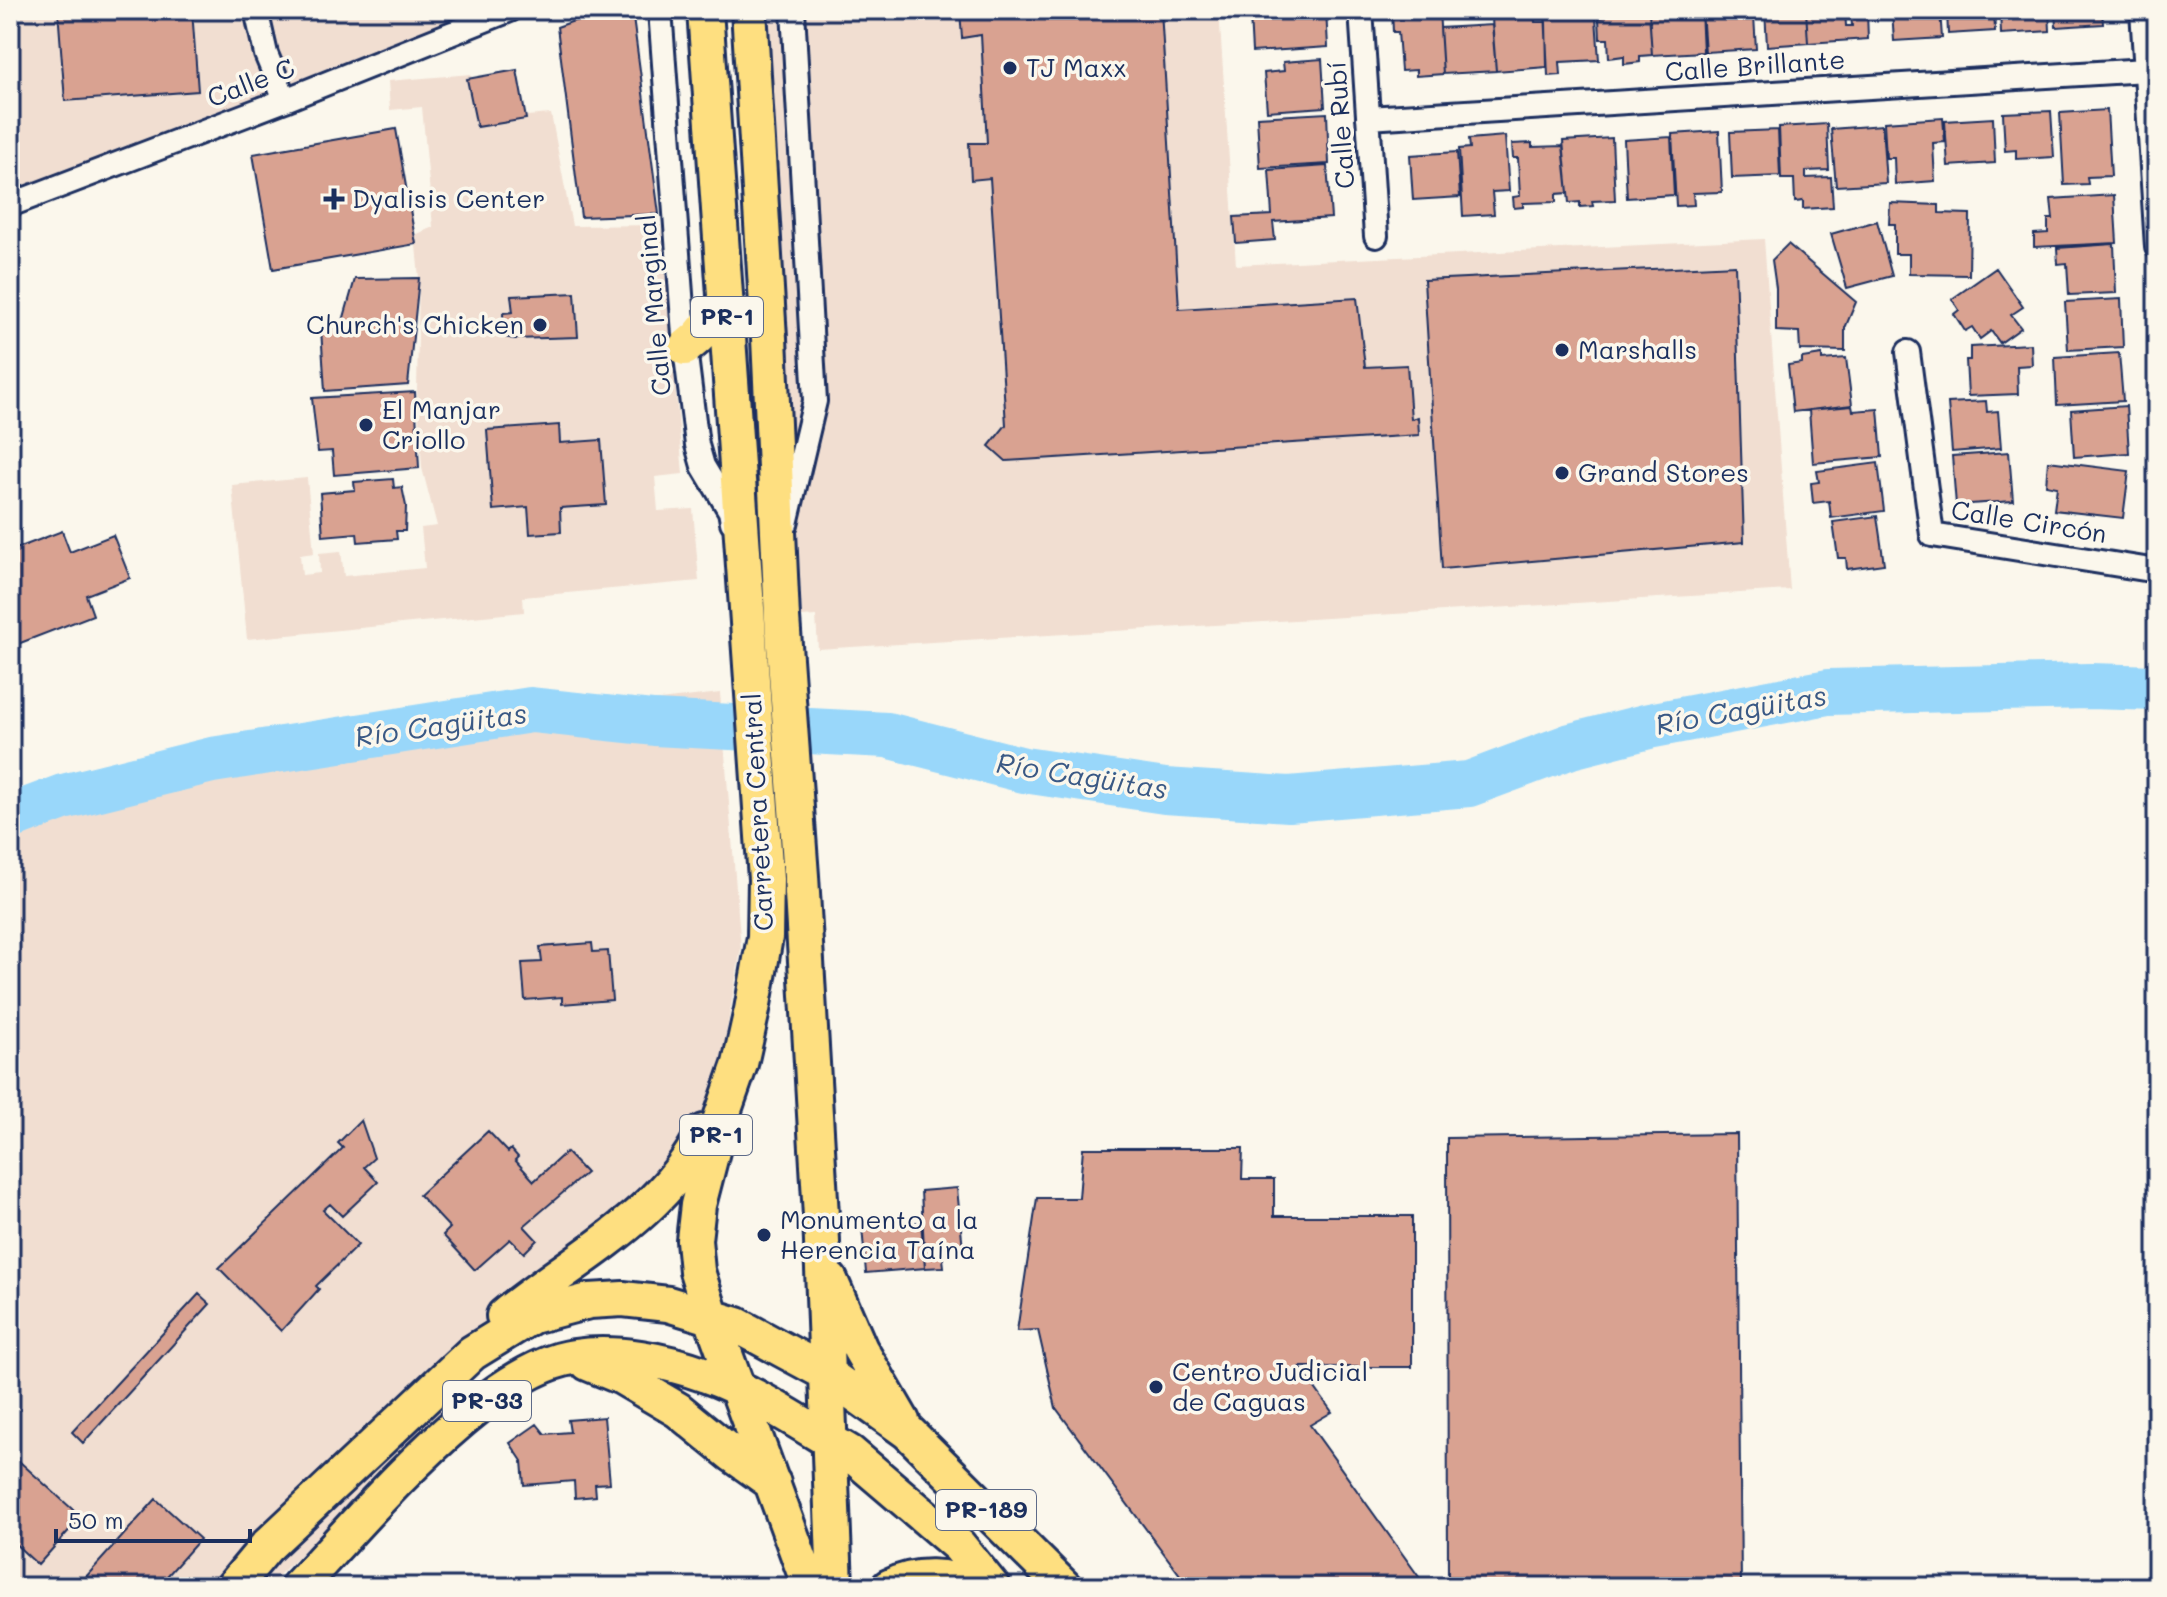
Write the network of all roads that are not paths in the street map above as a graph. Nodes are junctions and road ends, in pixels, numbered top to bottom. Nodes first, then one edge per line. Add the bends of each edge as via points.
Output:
1 (256, 10) edge
2 (510, 10) edge
3 (660, 10) edge
4 (705, 10) edge
5 (749, 10) edge
6 (793, 10) edge
7 (1361, 10) edge
8 (2142, 10) edge
9 (2146, 70) junction
10 (285, 100) junction
11 (1368, 118) junction
12 (10, 205) edge
13 (1376, 236) dead end
14 (2157, 247) edge
15 (726, 302) junction
16 (685, 348) junction
17 (1908, 352) dead end
18 (779, 552) junction
19 (2157, 571) edge
20 (746, 584) junction
21 (740, 1064) junction
22 (821, 1246) junction
23 (711, 1316) junction
24 (472, 1353) junction
25 (572, 1357) junction
26 (826, 1373) junction
27 (736, 1389) junction
28 (908, 1432) junction
29 (830, 1441) junction
30 (773, 1483) junction
31 (233, 1587) edge
32 (298, 1587) edge
33 (810, 1587) edge
34 (835, 1587) edge
35 (889, 1587) edge
36 (974, 1587) edge
37 (992, 1587) edge
38 (1064, 1587) edge

1 - 10 street
2 - 10 street, Calle C
3 - 16 street, Calle Marginal
4 - 15 main road, Carretera Central / PR-1
5 - 18 main road, Carretera Central / PR-1
6 - 18 street via 815,401
7 - 11 street, Calle Rubí
8 - 9 street
9 - 11 street, Calle Brillante
9 - 14 street
10 - 12 street, Calle C
11 - 13 street, Calle Rubí
15 - 16 main road
15 - 20 main road, Carretera Central / PR-1
16 - 20 street, Calle Marginal via 697,445 703,466 730,511
17 - 19 street, Calle Circón via 1932,535
18 - 22 main road, Carretera Central / PR-1
20 - 21 main road, Carretera Central / PR-1 via 766,879 765,937
21 - 23 main road, Carretera Central / PR-1 via 698,1205 697,1271
21 - 24 main road via 685,1167 664,1192 489,1328
22 - 26 main road, Carretera Central / PR-1
22 - 28 main road via 860,1349
23 - 24 main road, PR-33 via 668,1304 589,1301 532,1316
23 - 26 main road, PR-33
23 - 27 main road, Carretera Central / PR-1
24 - 31 main road, PR-33 via 267,1546
25 - 27 main road, PR-33 via 632,1357 672,1364
25 - 30 main road via 622,1377 678,1410
25 - 32 main road, PR-33 via 508,1384 425,1452
26 - 28 main road, PR-189
26 - 29 main road, Carretera Central / PR-1
27 - 29 main road, PR-33
27 - 30 main road, Carretera Central / PR-1
28 - 38 main road, PR-189
29 - 34 main road, Carretera Central / PR-1
29 - 37 main road, PR-189 via 959,1546
30 - 33 main road, Carretera Central / PR-1
35 - 36 main road via 927,1577

